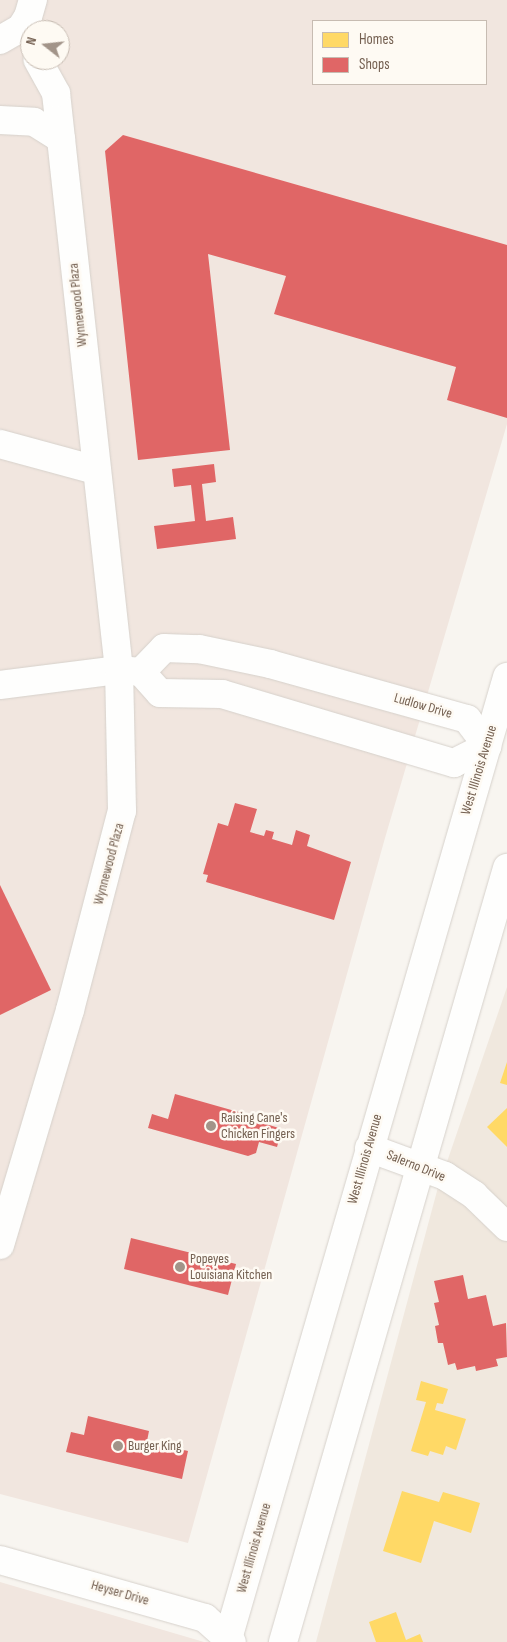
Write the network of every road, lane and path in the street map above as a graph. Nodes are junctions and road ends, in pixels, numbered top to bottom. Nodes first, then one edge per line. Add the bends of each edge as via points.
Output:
1 (33, 0) edge
2 (17, 38) edge
3 (43, 70) edge
4 (0, 120) edge
5 (60, 140) junction
6 (0, 444) edge
7 (96, 470) junction
8 (130, 671) junction
9 (507, 677) edge
10 (0, 685) edge
11 (497, 749) edge
12 (507, 868) edge
13 (369, 1148) junction
14 (419, 1164) junction
15 (507, 1227) edge
16 (0, 1245) edge
17 (0, 1560) edge
18 (229, 1641) edge
19 (283, 1642) edge

1 - 2 street
3 - 5 street, Wynnewood Plaza via 56,93
4 - 5 street via 34,122
5 - 7 street, Wynnewood Plaza
6 - 7 street
7 - 8 street, Wynnewood Plaza
8 - 10 street
8 - 11 street via 160,693 222,694 454,763
8 - 11 street, Ludlow Drive via 164,648 199,649 270,664 467,719
8 - 16 street, Wynnewood Plaza via 122,811 70,1010
9 - 11 street, West Illinois Avenue
11 - 13 street, West Illinois Avenue
12 - 14 street
13 - 14 street, Salerno Drive
13 - 18 street, West Illinois Avenue
14 - 15 street, Salerno Drive via 474,1196
14 - 19 street
17 - 18 street, Heyser Drive via 205,1618

